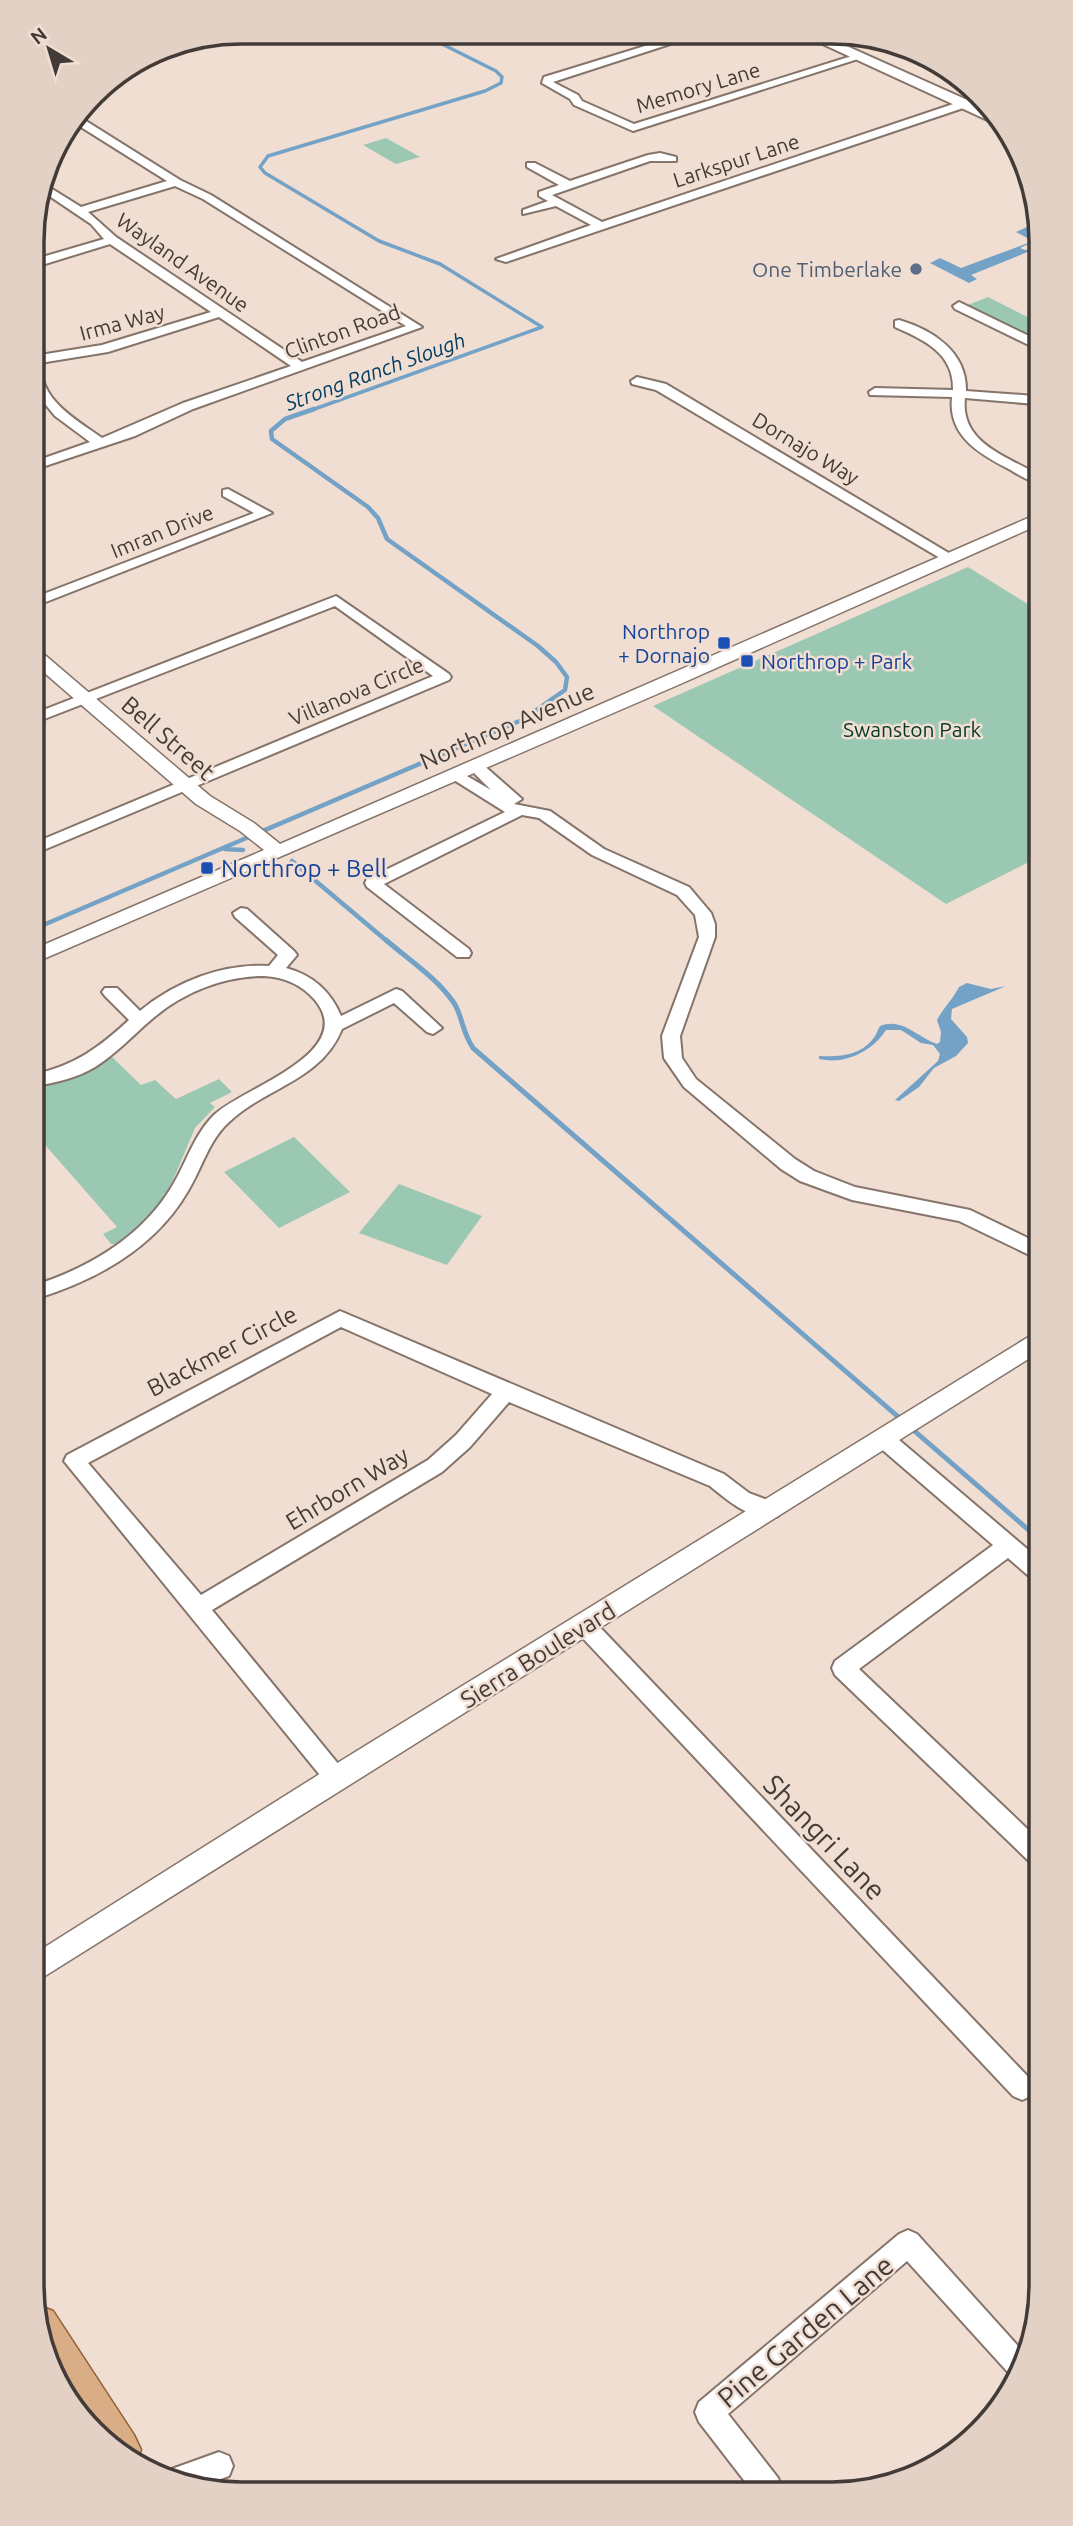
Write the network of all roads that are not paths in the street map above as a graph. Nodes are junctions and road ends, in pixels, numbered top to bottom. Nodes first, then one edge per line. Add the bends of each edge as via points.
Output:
1 (663, 44) edge
2 (830, 44) edge
3 (859, 57) junction
4 (971, 102) edge
5 (964, 104) junction
6 (980, 112) edge
7 (82, 124) edge
8 (672, 159) dead end
9 (531, 165) dead end
10 (176, 182) junction
11 (567, 184) junction
12 (50, 191) edge
13 (543, 194) junction
14 (557, 202) junction
15 (517, 203) dead end
16 (80, 211) junction
17 (527, 212) dead end
18 (601, 226) junction
19 (112, 240) junction
20 (502, 259) dead end
21 (44, 260) edge
22 (959, 306) dead end
23 (220, 313) junction
24 (899, 324) dead end
25 (1029, 341) edge
26 (44, 358) edge
27 (301, 367) junction
28 (638, 381) dead end
29 (875, 392) dead end
30 (960, 394) junction
31 (44, 396) edge
32 (1029, 400) edge
33 (100, 443) junction
34 (44, 462) edge
35 (1029, 464) edge
36 (1019, 468) junction
37 (1029, 474) edge
38 (228, 493) dead end
39 (1029, 523) edge
40 (950, 558) junction
41 (44, 599) edge
42 (44, 664) edge
43 (85, 699) junction
44 (44, 715) edge
45 (475, 766) junction
46 (454, 775) junction
47 (185, 785) junction
48 (497, 794) junction
49 (523, 809) junction
50 (44, 845) edge
51 (277, 851) junction
52 (241, 913) dead end
53 (44, 953) edge
54 (463, 953) dead end
55 (274, 971) junction
56 (111, 992) dead end
57 (140, 1021) junction
58 (335, 1026) junction
59 (433, 1028) dead end
60 (44, 1078) edge
61 (1029, 1247) edge
62 (44, 1289) edge
63 (1029, 1348) edge
64 (506, 1392) junction
65 (899, 1430) junction
66 (771, 1510) junction
67 (1009, 1545) junction
68 (1029, 1563) edge
69 (198, 1607) junction
70 (585, 1626) junction
71 (337, 1779) junction
72 (1029, 1846) edge
73 (44, 1964) edge
74 (1022, 2088) dead end
75 (57, 2355) edge
76 (1014, 2362) edge
77 (102, 2424) edge
78 (192, 2476) edge
79 (206, 2479) edge
80 (763, 2482) edge

1 - 3 street, Memory Lane via 547,83 578,103 634,128
2 - 3 main road
3 - 5 main road
4 - 5 street, Larkspur Lane
5 - 6 main road
5 - 18 street, Larkspur Lane
7 - 10 street, Clinton Road
8 - 11 street via 652,157
9 - 11 street
10 - 16 street
10 - 27 street, Clinton Road via 416,327
11 - 13 street
12 - 16 street, Wayland Avenue
13 - 14 street
13 - 15 street
14 - 17 street
14 - 18 street
16 - 19 street, Wayland Avenue
18 - 20 street, Larkspur Lane
19 - 21 street
19 - 23 street, Wayland Avenue
22 - 25 street
23 - 26 street, Irma Way via 104,349
23 - 27 street, Wayland Avenue
24 - 30 street via 946,351 960,372
27 - 33 street, Clinton Road
28 - 40 street, Dornajo Way via 670,391
29 - 30 street
30 - 32 street
30 - 36 street via 957,415 965,433
31 - 33 street
33 - 34 street, Clinton Road
35 - 36 street
36 - 37 street
38 - 41 street, Imran Drive via 265,513
39 - 40 street, Northrop Avenue
40 - 45 street, Northrop Avenue
42 - 43 street, Bell Street
43 - 44 street
43 - 47 street, Bell Street
43 - 47 street, Villanova Circle via 335,600 444,677
45 - 46 street, Northrop Avenue
45 - 48 street via 492,779
46 - 48 street
46 - 51 street, Northrop Avenue
47 - 50 street
47 - 51 street, Bell Street
48 - 49 street via 512,808
49 - 54 street via 373,883
49 - 61 street via 544,814 598,852 683,891 704,913 707,937 671,1036 673,1058 690,1083 807,1176 852,1194 963,1215
51 - 53 street, Northrop Avenue
52 - 55 street via 288,955
55 - 57 street via 216,978 170,999
55 - 58 street via 297,978 316,991 331,1010
56 - 57 street
57 - 60 street via 81,1067
58 - 59 street via 396,995
58 - 62 street via 331,1042 314,1060 244,1101 216,1124 178,1193 151,1226 93,1268
63 - 65 street, Sierra Boulevard
64 - 66 street, Blackmer Circle via 717,1480 740,1500
64 - 69 street, Ehrborn Way via 435,1466
64 - 69 street, Blackmer Circle via 340,1318 74,1461
65 - 66 street, Sierra Boulevard
65 - 67 street
66 - 70 street, Sierra Boulevard
67 - 68 street
67 - 72 street via 843,1668
69 - 71 street, Blackmer Circle
70 - 71 street, Sierra Boulevard
70 - 74 street, Shangri Lane
71 - 73 street, Sierra Boulevard
75 - 77 main road
76 - 80 street, Pine Garden Lane via 908,2243 709,2412
78 - 79 street via 219,2466

